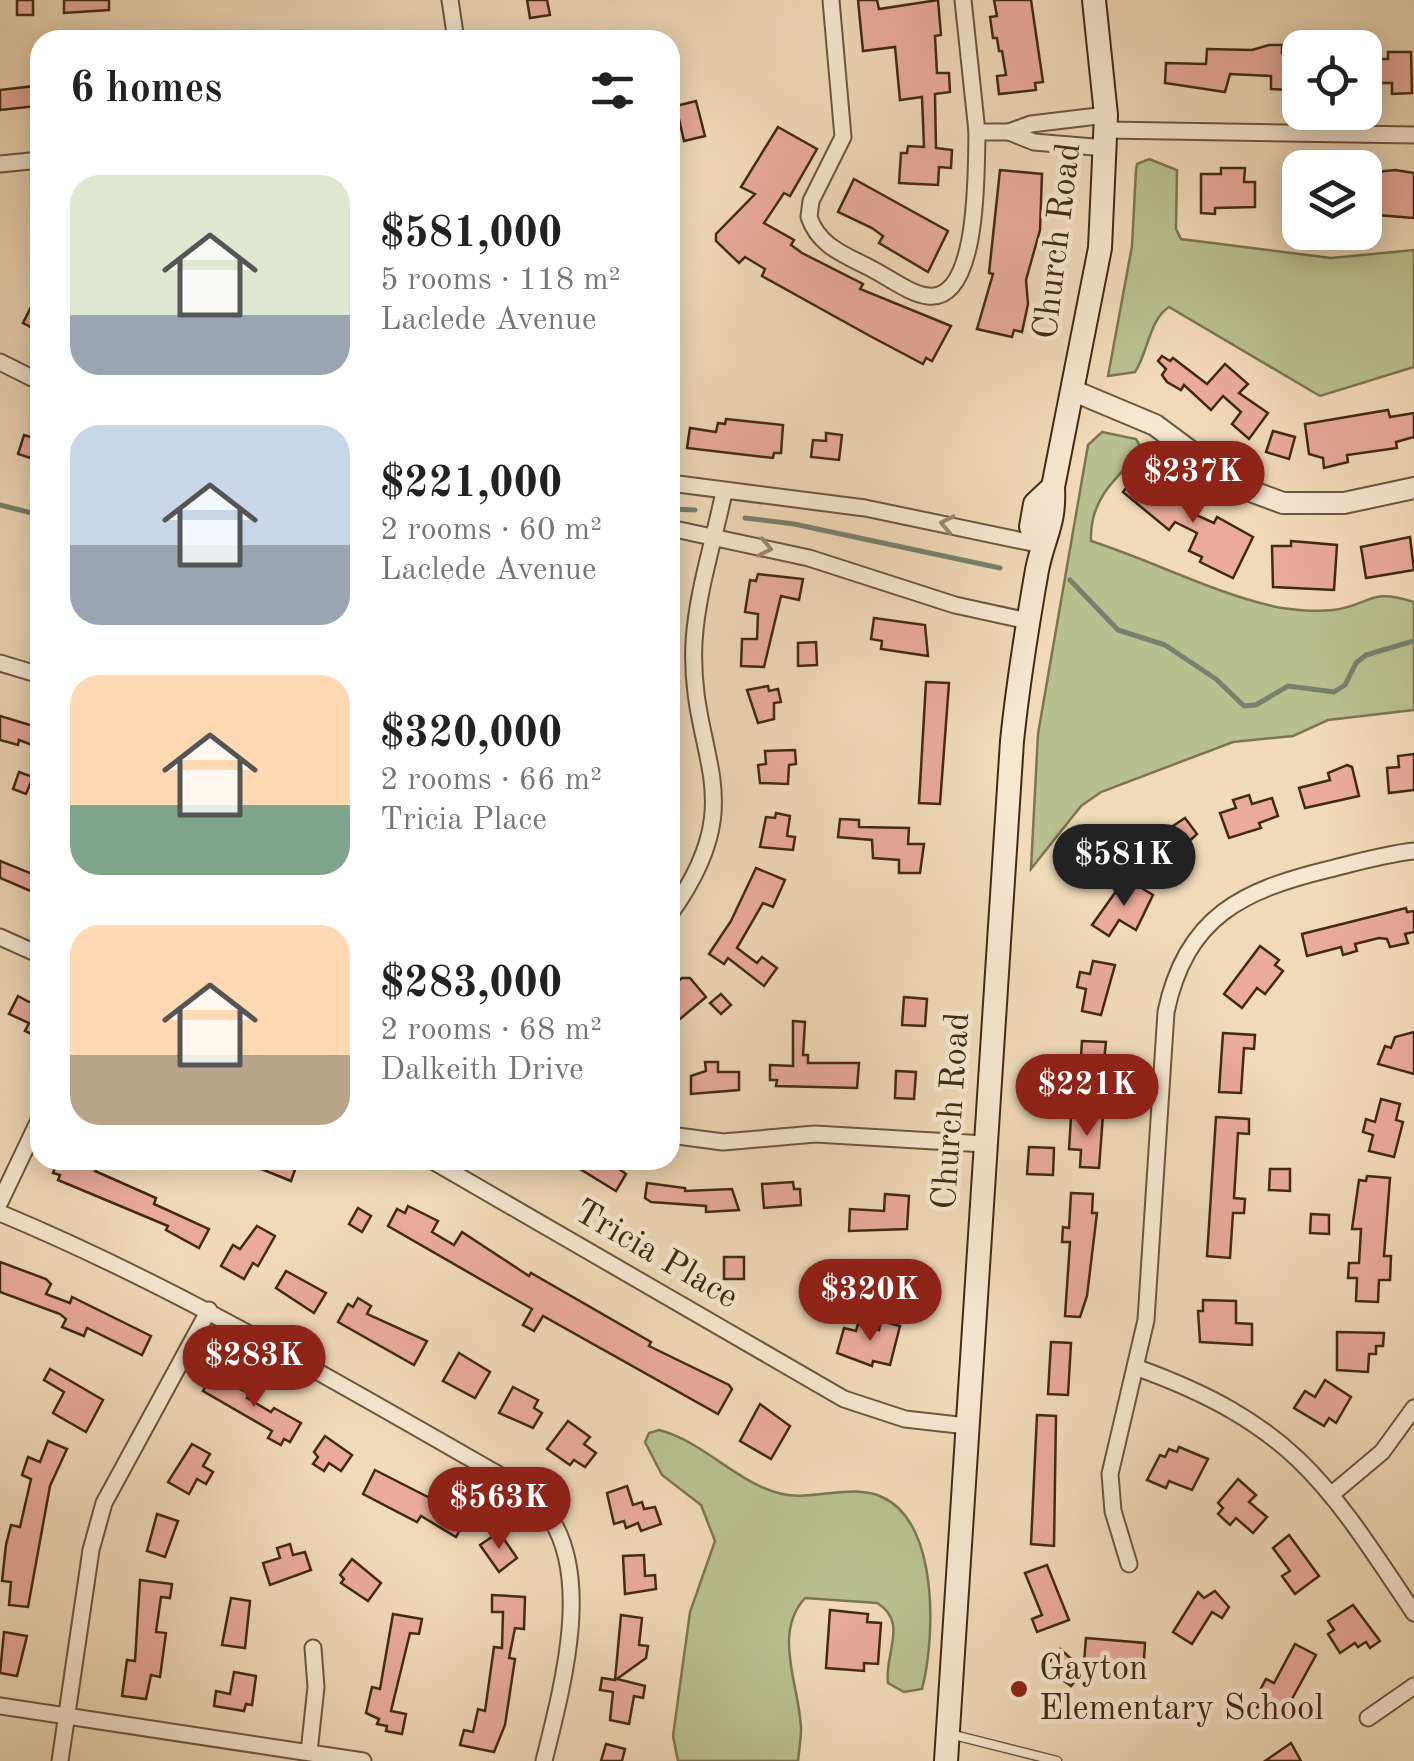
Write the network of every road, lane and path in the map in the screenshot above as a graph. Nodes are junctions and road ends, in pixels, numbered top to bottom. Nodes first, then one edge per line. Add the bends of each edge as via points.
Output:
1 (450, 0) edge
2 (830, 0) edge
3 (963, 0) edge
4 (1094, 0) edge
5 (454, 30) edge
6 (1106, 131) junction
7 (977, 132) junction
8 (1010, 132) junction
9 (1414, 135) edge
10 (30, 161) edge
11 (0, 164) edge
12 (0, 362) edge
13 (30, 377) edge
14 (1074, 391) junction
15 (680, 484) edge
16 (1414, 488) edge
17 (724, 492) junction
18 (680, 530) edge
19 (714, 537) junction
20 (1042, 545) junction
21 (1028, 621) junction
22 (0, 663) edge
23 (30, 671) edge
24 (1414, 851) edge
25 (680, 898) edge
26 (0, 937) edge
27 (30, 950) edge
28 (680, 1136) edge
29 (30, 1139) edge
30 (984, 1144) junction
31 (448, 1170) edge
32 (0, 1202) edge
33 (0, 1212) edge
34 (209, 1310) junction
35 (1138, 1368) junction
36 (1414, 1408) edge
37 (967, 1426) junction
38 (1332, 1494) junction
39 (1130, 1564) dead end
40 (1414, 1613) edge
41 (313, 1648) dead end
42 (1414, 1686) edge
43 (0, 1706) edge
44 (66, 1716) junction
45 (1368, 1718) dead end
46 (943, 1750) edge
47 (309, 1752) junction
48 (60, 1761) edge
49 (363, 1761) edge
50 (544, 1761) edge
51 (1058, 1761) edge

1 - 5 street
2 - 7 street via 843,137 809,217 825,244 924,296 944,294 965,264
3 - 7 street
4 - 6 main road, Church Road
6 - 8 street via 1031,124
6 - 8 street via 1034,142
6 - 9 street
6 - 14 main road, Church Road via 1100,248
7 - 8 street
10 - 11 street
12 - 13 street
14 - 16 street via 1155,425 1236,486 1283,503 1344,503
14 - 20 main road, Church Road via 1054,487 1035,504 1031,527
15 - 17 street
17 - 19 street
20 -> 17 street via 865,508
18 - 19 street
19 -> 21 street
19 - 25 street via 694,642 714,816
20 - 21 main road, Church Road
21 - 30 main road, Church Road via 1012,742
22 - 23 street
24 - 35 street via 1261,888 1216,918 1184,957 1166,1012
26 - 27 street
28 - 30 street via 723,1142 815,1134
29 - 32 street
30 - 37 main road, Church Road
31 - 37 street, Tricia Place via 844,1399 905,1419
33 - 34 street
34 - 44 street via 104,1503
34 - 50 street via 516,1484 550,1516 565,1547 572,1586
35 - 38 street via 1242,1414 1296,1455
35 - 39 street via 1110,1474 1113,1511
36 - 38 street via 1382,1452
37 - 46 main road, Church Road
38 - 40 street
41 - 47 street
42 - 45 street
43 - 44 street
44 - 47 street
44 - 48 street
46 - 51 lane
47 - 49 street

